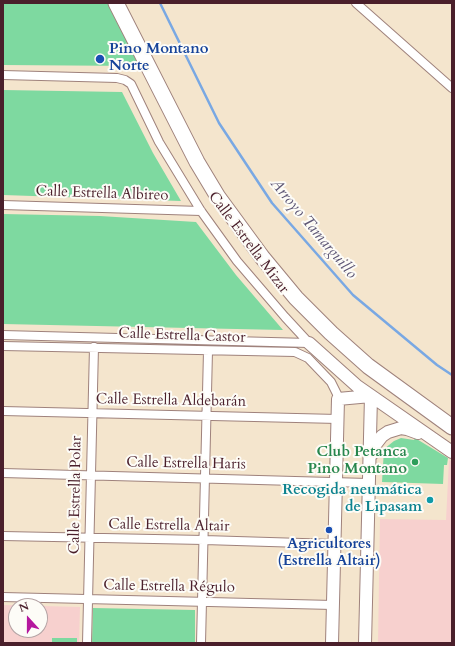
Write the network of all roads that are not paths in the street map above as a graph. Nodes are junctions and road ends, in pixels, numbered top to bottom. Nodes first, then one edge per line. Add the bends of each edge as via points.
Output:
1 (116, 3) edge
2 (126, 3) edge
3 (356, 3) edge
4 (3, 75) edge
5 (452, 88) edge
6 (3, 205) edge
7 (201, 211) junction
8 (3, 335) edge
9 (309, 343) junction
10 (3, 346) edge
11 (94, 347) junction
12 (208, 351) junction
13 (371, 396) junction
14 (338, 399) junction
15 (3, 411) edge
16 (92, 413) junction
17 (452, 415) edge
18 (206, 416) junction
19 (338, 419) junction
20 (452, 427) edge
21 (436, 442) junction
22 (452, 452) edge
23 (369, 461) junction
24 (3, 473) edge
25 (91, 476) junction
26 (205, 478) junction
27 (336, 482) junction
28 (368, 483) junction
29 (3, 536) edge
30 (89, 538) junction
31 (204, 540) junction
32 (335, 544) junction
33 (3, 597) edge
34 (88, 598) junction
35 (202, 601) junction
36 (333, 605) junction
37 (87, 643) edge
38 (201, 643) edge
39 (332, 643) edge
40 (365, 643) edge

1 - 20 highway via 197,162 218,197 262,257 296,298 331,333 363,361
2 - 17 highway via 206,158 238,210 270,253 336,325 372,358
3 - 5 street
4 - 7 street, Calle Estrella Mizar via 117,78 131,84 159,142
6 - 7 street, Calle Estrella Albireo
7 - 9 street, Calle Estrella Mizar via 237,261
8 - 9 street, Calle Estrella Castor
9 - 13 street, Calle Estrella Mizar
10 - 11 street, Calle Estrella Castor
11 - 12 street, Calle Estrella Castor
11 - 16 street, Calle Estrella Polar
12 - 14 street, Calle Estrella Castor via 295,352 308,358 331,382
12 - 18 street
13 - 14 street
13 - 21 street, Calle Estrella Mizar
13 - 23 street
14 - 19 street
15 - 16 street, Calle Estrella Aldebarán
16 - 18 street, Calle Estrella Aldebarán
16 - 25 street, Calle Estrella Polar
18 - 19 street, Calle Estrella Aldebarán
18 - 26 street
19 - 27 street
21 - 22 street
21 - 23 street via 407,429 394,429 375,444
23 - 28 street
24 - 25 street, Calle Estrella Haris
25 - 26 street, Calle Estrella Haris
25 - 30 street, Calle Estrella Polar
26 - 27 street, Calle Estrella Haris
26 - 31 street
27 - 28 street, Calle Estrella Haris
27 - 32 street
28 - 40 street
29 - 30 street, Calle Estrella Altair
30 - 31 street, Calle Estrella Altair
30 - 34 street, Calle Estrella Polar
31 - 32 street, Calle Estrella Altair
31 - 35 street
32 - 36 street
33 - 34 street, Calle Estrella Régulo
34 - 35 street, Calle Estrella Régulo
34 - 37 street, Calle Estrella Polar
35 - 36 street, Calle Estrella Régulo
35 - 38 street
36 - 39 street

